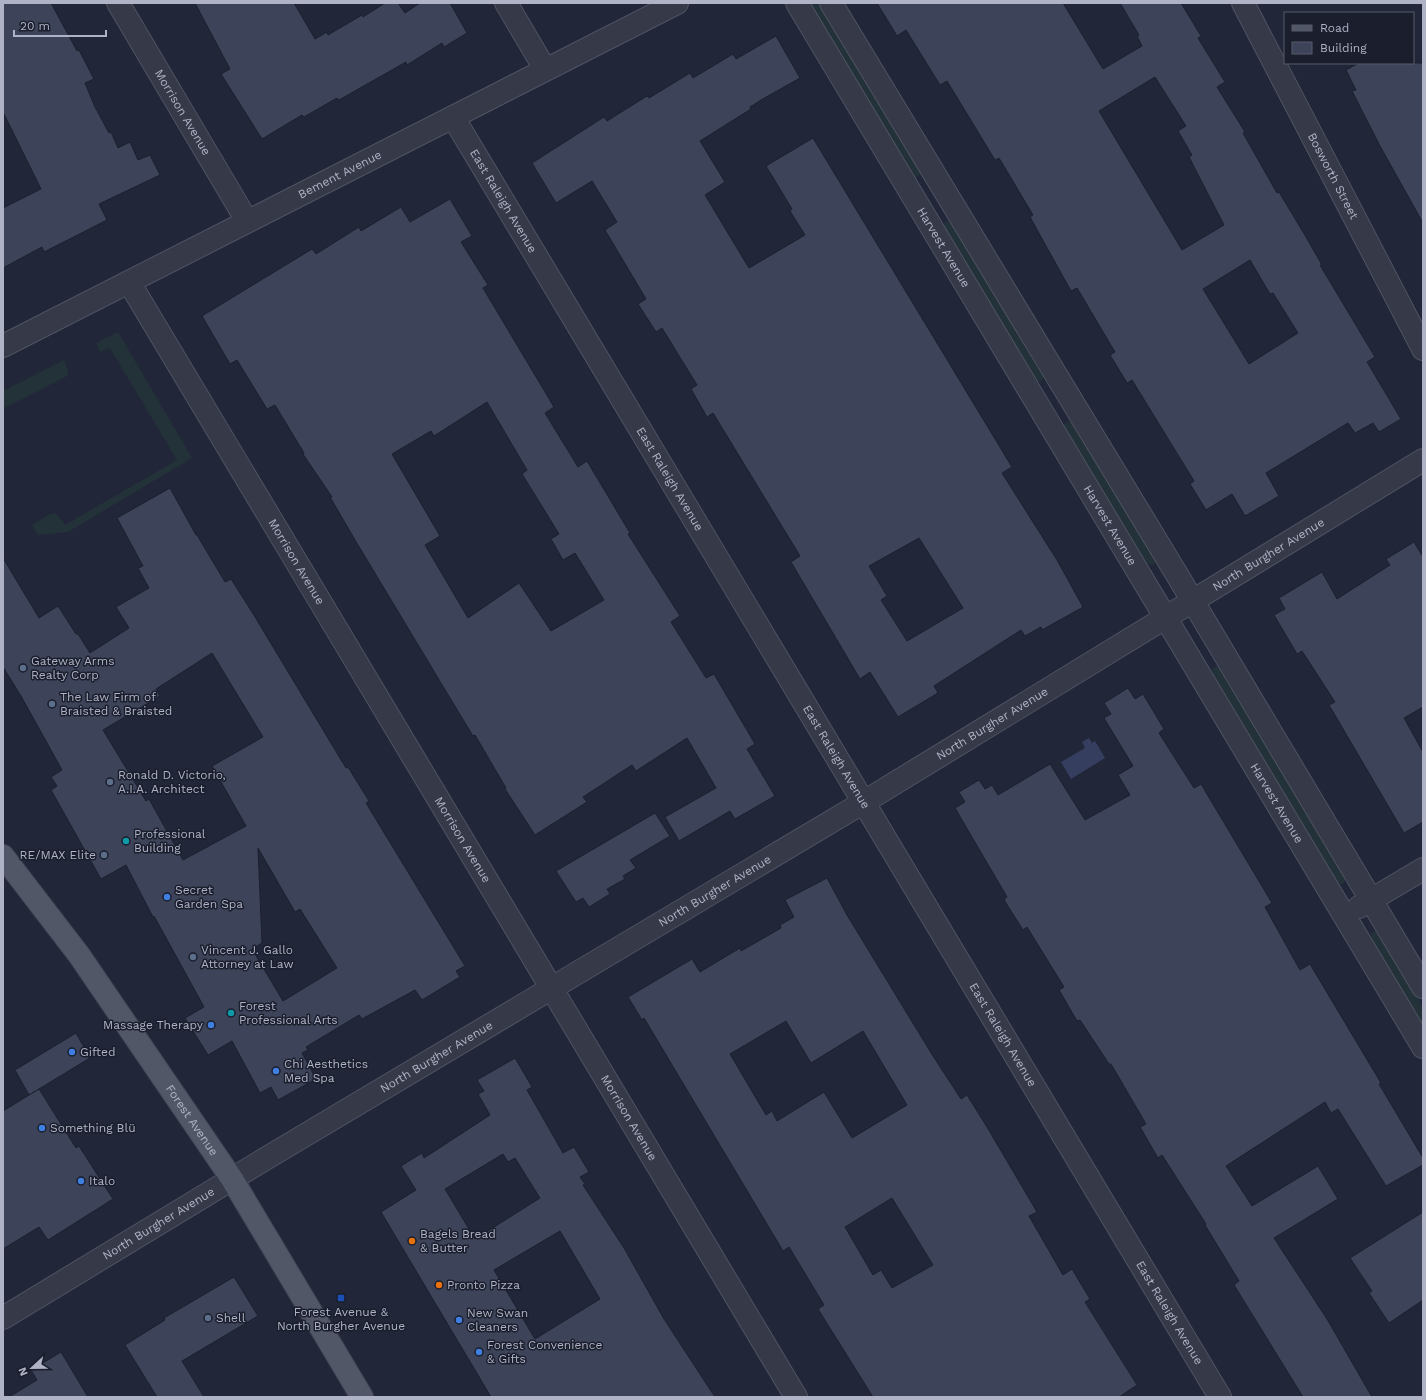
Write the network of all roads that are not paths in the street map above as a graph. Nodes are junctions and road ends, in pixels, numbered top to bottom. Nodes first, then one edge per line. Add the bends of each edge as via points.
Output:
1 (118, 3) edge
2 (506, 3) edge
3 (677, 3) edge
4 (797, 3) edge
5 (830, 3) edge
6 (1243, 3) edge
7 (545, 70) junction
8 (453, 117) junction
9 (247, 221) junction
10 (130, 282) junction
11 (3, 346) edge
12 (1423, 349) edge
13 (1423, 460) edge
14 (1193, 601) junction
15 (1165, 618) junction
16 (864, 802) junction
17 (3, 856) edge
18 (1423, 869) edge
19 (1371, 900) junction
20 (1345, 916) junction
21 (1423, 987) edge
22 (551, 989) junction
23 (1423, 1047) edge
24 (232, 1179) junction
25 (3, 1318) edge
26 (362, 1397) edge
27 (796, 1397) edge
28 (1220, 1397) edge

1 - 9 street, Morrison Avenue
2 - 7 street
3 - 7 street, Bement Avenue
4 - 15 street, Harvest Avenue
5 - 14 street
6 - 12 street, Bosworth Street
7 - 8 street, Bement Avenue
8 - 9 street, Bement Avenue
8 - 16 street, East Raleigh Avenue
9 - 10 street, Bement Avenue
10 - 11 street, Bement Avenue
10 - 22 street, Morrison Avenue
13 - 14 street, North Burgher Avenue
14 - 15 street, North Burgher Avenue
14 - 19 street
15 - 16 street, North Burgher Avenue
15 - 20 street, Harvest Avenue
16 - 22 street, North Burgher Avenue
16 - 28 street, East Raleigh Avenue
17 - 24 main road, Forest Avenue via 83,960
18 - 19 street
19 - 20 street
19 - 21 street
20 - 23 street, Harvest Avenue
22 - 24 street, North Burgher Avenue
22 - 27 street, Morrison Avenue
24 - 25 street, North Burgher Avenue
24 - 26 main road, Forest Avenue

